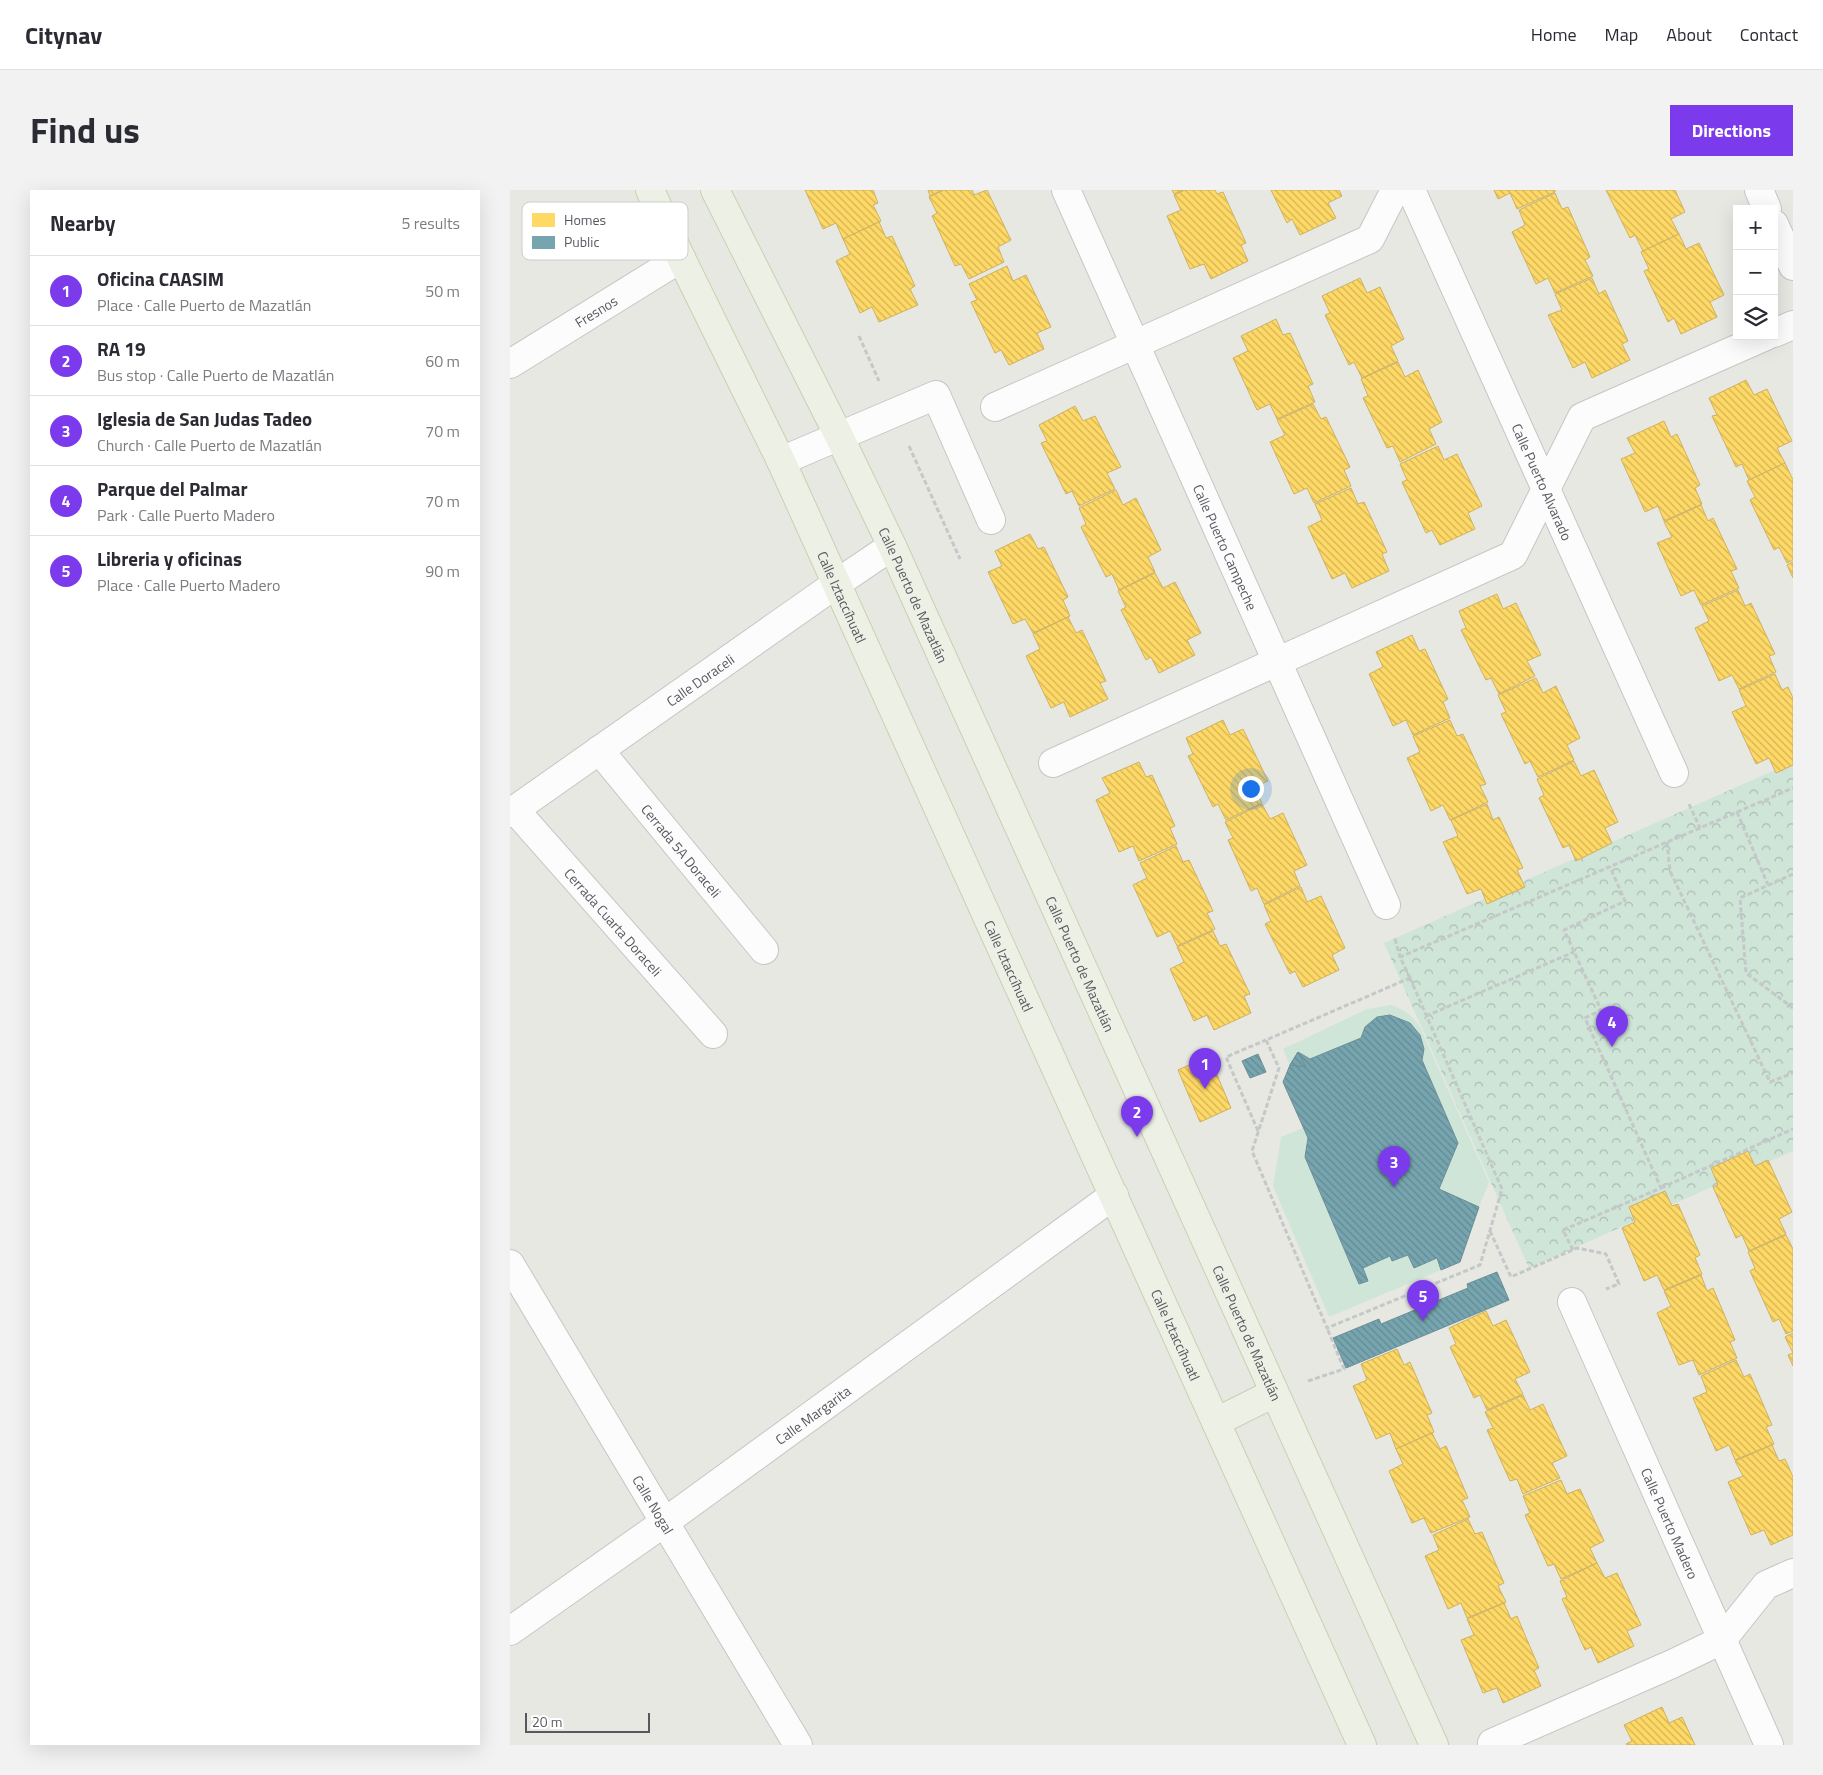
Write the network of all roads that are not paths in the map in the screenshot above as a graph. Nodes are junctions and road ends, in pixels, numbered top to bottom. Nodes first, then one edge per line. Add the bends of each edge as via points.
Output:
1 (650, 190) edge
2 (715, 190) edge
3 (1066, 190) edge
4 (1395, 190) edge
5 (1411, 190) edge
6 (1759, 190) edge
7 (655, 202) edge
8 (1765, 205) edge
9 (1778, 233) edge
10 (678, 260) edge
11 (682, 260) edge
12 (1793, 266) edge
13 (1793, 325) edge
14 (1778, 331) edge
15 (1757, 340) edge
16 (1135, 345) junction
17 (510, 364) edge
18 (996, 407) dead end
19 (839, 436) junction
20 (781, 461) junction
21 (1546, 489) junction
22 (991, 520) dead end
23 (892, 546) junction
24 (836, 584) junction
25 (1278, 662) junction
26 (599, 750) junction
27 (1053, 763) dead end
28 (1674, 773) dead end
29 (513, 811) edge
30 (1386, 905) dead end
31 (764, 950) dead end
32 (713, 1034) dead end
33 (1114, 1195) junction
34 (510, 1264) edge
35 (1572, 1302) dead end
36 (1274, 1393) junction
37 (1216, 1422) junction
38 (665, 1522) junction
39 (1793, 1573) edge
40 (510, 1631) edge
41 (1722, 1640) junction
42 (1492, 1744) dead end
43 (798, 1745) edge
44 (1362, 1745) edge
45 (1434, 1745) edge
46 (1770, 1745) edge

1 - 7 main road, Calle Iztaccíhuatl
2 - 19 main road, Calle Puerto de Mazatlán
3 - 16 street, Calle Puerto Campeche
4 - 16 street via 1370,239
5 - 21 street, Calle Puerto Alvarado
6 - 8 street
9 - 12 street
10 - 17 street, Fresnos
11 - 20 main road, Calle Iztaccíhuatl
13 - 14 street
15 - 21 street via 1582,418
16 - 18 street
16 - 25 street, Calle Puerto Campeche
19 - 20 street
19 - 22 street via 936,396
19 - 23 main road, Calle Puerto de Mazatlán
20 - 24 main road, Calle Iztaccíhuatl
21 - 25 street via 1513,555
21 - 28 street, Calle Puerto Alvarado
23 - 24 street, Calle Doraceli
23 - 36 main road, Calle Puerto de Mazatlán
24 - 26 street, Calle Doraceli
24 - 33 main road, Calle Iztaccíhuatl
25 - 27 street
25 - 30 street, Calle Puerto Campeche
26 - 29 street, Calle Doraceli
26 - 31 street, Cerrada 5A Doraceli
29 - 32 street, Cerrada Cuarta Doraceli
33 - 37 main road, Calle Iztaccíhuatl
33 - 38 street, Calle Margarita
34 - 38 street, Calle Nogal
35 - 41 street, Calle Puerto Madero
36 - 37 main road
36 - 45 main road, Calle Puerto de Mazatlán
37 - 44 main road, Calle Iztaccíhuatl
38 - 40 street, Calle Margarita
38 - 43 street, Calle Nogal
39 - 41 street via 1766,1585
41 - 42 street
41 - 46 street, Calle Puerto Madero

